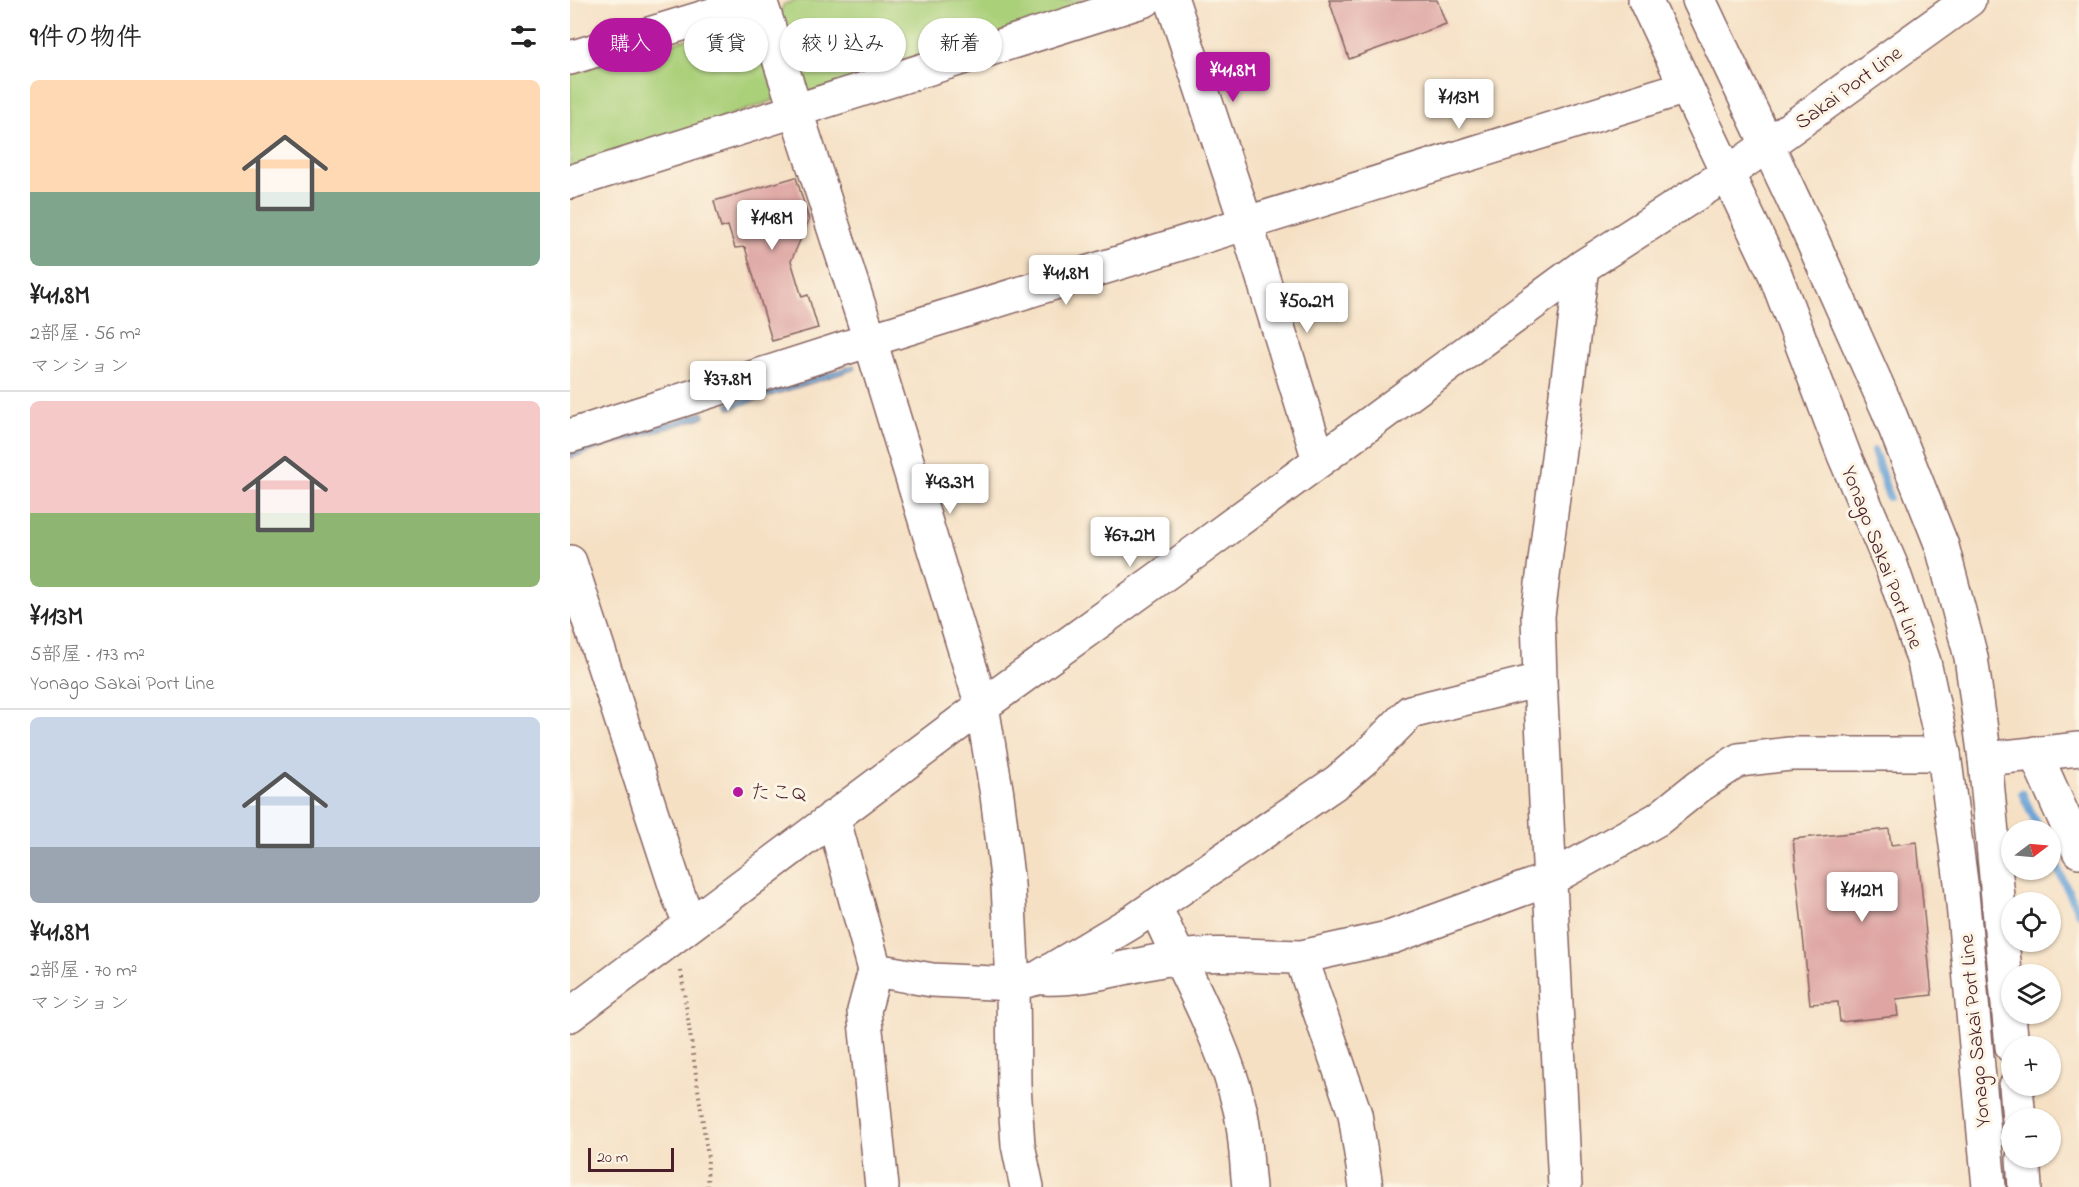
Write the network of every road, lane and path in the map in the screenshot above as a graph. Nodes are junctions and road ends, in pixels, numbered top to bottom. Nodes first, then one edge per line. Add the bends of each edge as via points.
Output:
1 (760, 0) edge
2 (1145, 0) edge
3 (1172, 0) edge
4 (1645, 0) edge
5 (1699, 0) edge
6 (1969, 0) edge
7 (570, 58) edge
8 (1686, 87) junction
9 (795, 111) junction
10 (1768, 146) junction
11 (1727, 174) junction
12 (570, 182) edge
13 (1246, 223) junction
14 (1582, 267) junction
15 (870, 340) junction
16 (570, 436) edge
17 (1318, 460) junction
18 (570, 562) edge
19 (1540, 680) junction
20 (982, 706) junction
21 (2079, 749) edge
22 (2035, 753) junction
23 (1944, 754) junction
24 (1985, 759) junction
25 (833, 817) junction
26 (2079, 851) edge
27 (1551, 879) junction
28 (1155, 906) junction
29 (680, 931) junction
30 (1178, 957) junction
31 (1301, 957) junction
32 (875, 970) junction
33 (1026, 981) junction
34 (570, 1015) edge
35 (2011, 1036) edge
36 (2024, 1168) edge
37 (707, 1187) edge
38 (882, 1187) edge
39 (1027, 1187) edge
40 (1249, 1187) edge
41 (1366, 1187) edge
42 (1565, 1187) edge
43 (1989, 1187) edge
44 (2025, 1187) edge

1 - 7 street
1 - 9 street
2 - 9 street
3 - 13 street
4 - 8 street, Yonago Sakai Port Line
5 - 10 street, Yonago Sakai Port Line
6 - 10 street, Sakai Port Line
8 - 11 street, Yonago Sakai Port Line
8 - 13 street
9 - 12 street
9 - 15 street
10 - 11 street, Sakai Port Line
10 - 24 street, Yonago Sakai Port Line via 1888,410 1942,546 1971,657
11 - 14 street, Sakai Port Line
11 - 23 street, Yonago Sakai Port Line via 1775,274 1891,565 1924,662
13 - 15 street
13 - 17 street
14 - 17 street, Sakai Port Line
14 - 19 street via 1538,616
15 - 16 street
15 - 20 street
17 - 20 street, Sakai Port Line
18 - 29 street via 678,894
19 - 27 street
19 - 28 street via 1410,712 1338,781
20 - 25 street, Sakai Port Line
20 - 33 street
21 - 22 street
22 - 24 street
22 - 26 street
23 - 27 street via 1790,754 1739,760 1658,819
23 - 43 street, Yonago Sakai Port Line via 1961,882
24 - 35 street, Yonago Sakai Port Line
25 - 29 street, Sakai Port Line
25 - 32 street
27 - 31 street via 1392,937
27 - 42 street
28 - 30 street
28 - 33 street
29 - 34 street, Sakai Port Line
29 - 37 path via 687,1023 708,1158
30 - 31 street
30 - 33 street via 1069,979
30 - 40 street via 1224,1053 1241,1111
31 - 41 street via 1355,1114
32 - 33 street via 932,980
32 - 38 street via 864,1011
33 - 39 street via 1014,1084 1018,1145
36 - 44 street

